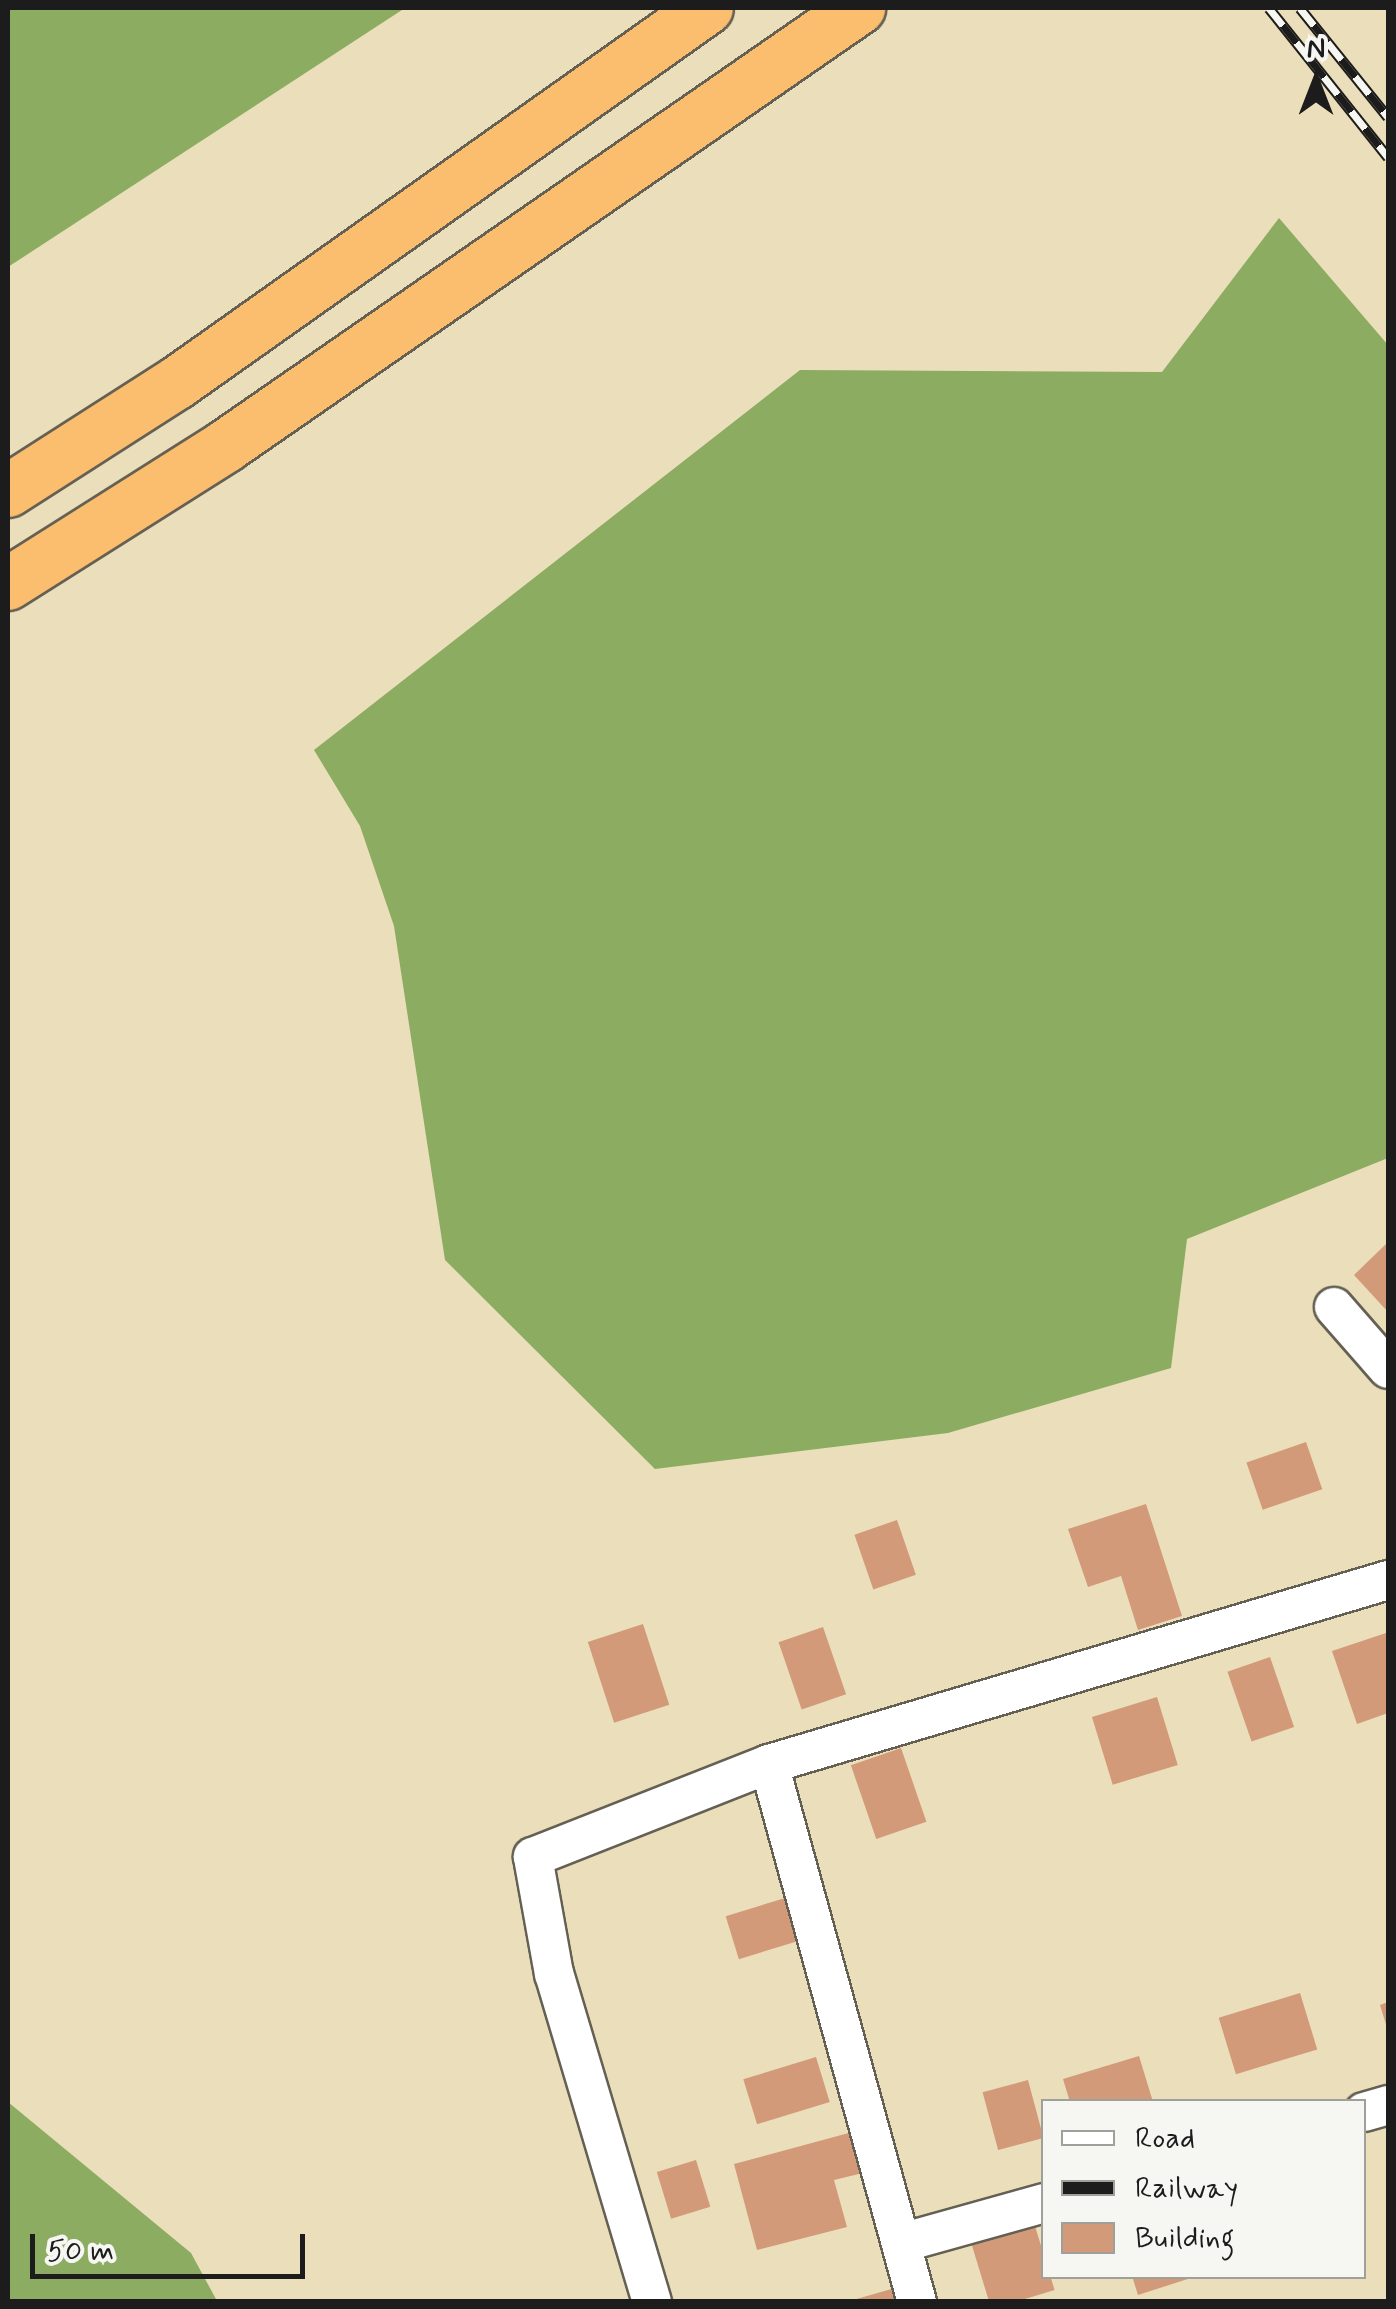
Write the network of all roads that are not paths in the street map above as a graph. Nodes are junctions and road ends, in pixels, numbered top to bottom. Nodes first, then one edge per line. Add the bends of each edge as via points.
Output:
1 (707, 8) edge
2 (859, 8) edge
3 (8, 491) edge
4 (8, 584) edge
5 (1334, 1308) dead end
6 (1388, 1369) edge
7 (1388, 1580) edge
8 (770, 1764) junction
9 (1041, 2203) edge
10 (901, 2243) junction
11 (652, 2302) edge
12 (918, 2302) edge

1 - 3 highway via 177,382
2 - 4 highway via 226,446
5 - 6 lane
7 - 8 lane
8 - 10 lane
8 - 11 lane via 533,1857 554,1974
9 - 10 lane
10 - 12 lane

